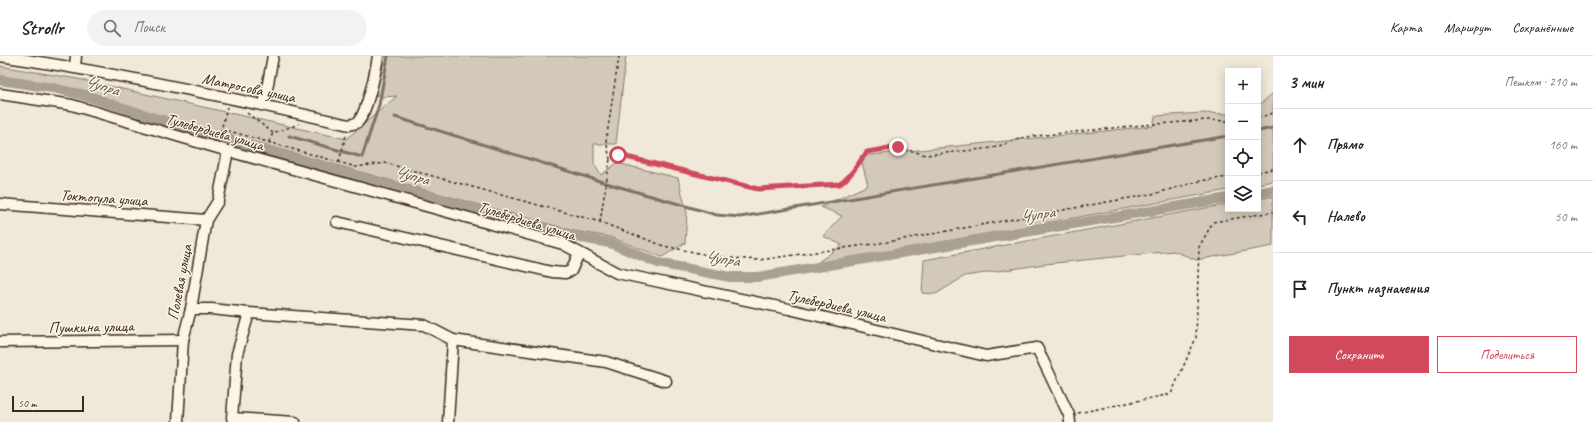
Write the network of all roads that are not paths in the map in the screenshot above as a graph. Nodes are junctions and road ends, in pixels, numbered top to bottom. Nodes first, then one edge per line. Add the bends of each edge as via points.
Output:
1 (0, 56) edge
2 (76, 56) edge
3 (273, 56) edge
4 (378, 56) edge
5 (75, 67) junction
6 (0, 94) edge
7 (264, 105) junction
8 (228, 151) junction
9 (0, 204) edge
10 (206, 220) junction
11 (337, 222) dead end
12 (579, 252) junction
13 (191, 308) junction
14 (249, 313) junction
15 (183, 340) junction
16 (453, 340) junction
17 (0, 342) edge
18 (666, 381) dead end
19 (1070, 418) edge
20 (178, 422) edge
21 (295, 422) edge
22 (448, 422) edge

1 - 5 street, Матросова улица
2 - 5 street
3 - 7 street
4 - 7 street, Матросова улица via 376,74 362,116 357,123 349,125
5 - 7 street, Матросова улица
6 - 8 street, Тулебердиева улица via 72,105
8 - 10 street, Полевая улица via 218,201
8 - 12 street, Тулебердиева улица via 562,244
9 - 10 street, Токтогула улица
10 - 13 street, Полевая улица
11 - 12 street via 560,273 571,271
12 - 19 street, Тулебердиева улица via 617,273 789,309 986,356 1037,348
13 - 14 street
13 - 15 street, Полевая улица
14 - 16 street via 424,325
14 - 21 street via 237,354 232,418
15 - 17 street, Пушкина улица
15 - 20 street, Полевая улица
16 - 18 street via 606,362
16 - 22 street

